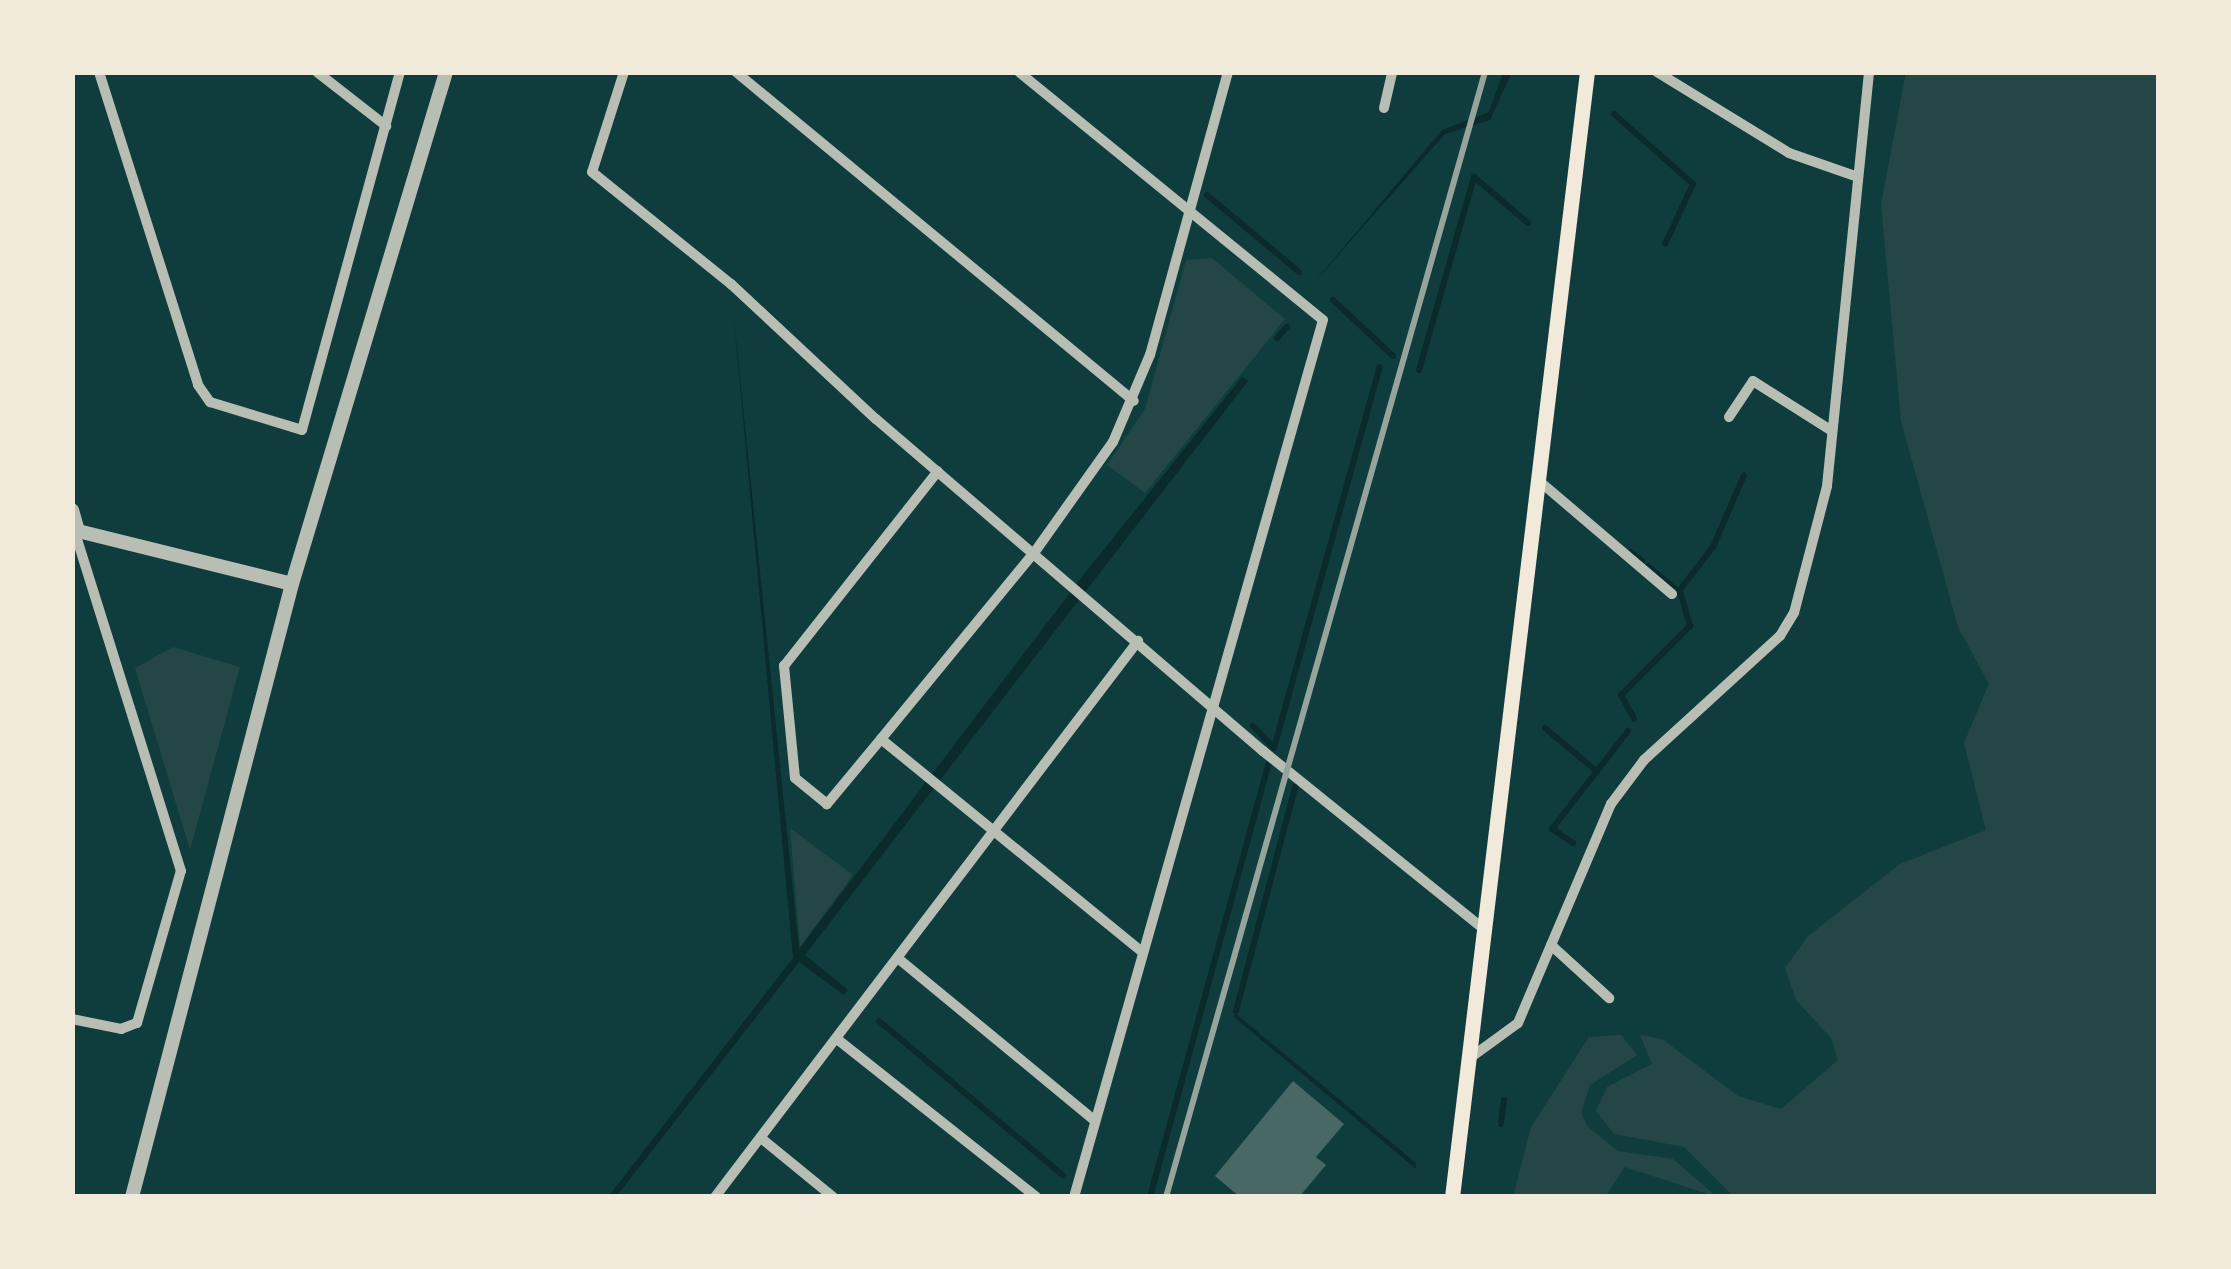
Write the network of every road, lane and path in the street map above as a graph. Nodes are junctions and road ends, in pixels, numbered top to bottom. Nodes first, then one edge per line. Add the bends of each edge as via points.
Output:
1 (99, 72) edge
2 (317, 72) edge
3 (400, 72) edge
4 (446, 72) edge
5 (624, 72) edge
6 (736, 72) edge
7 (1019, 72) edge
8 (1228, 72) edge
9 (1392, 72) edge
10 (1587, 72) edge
11 (1657, 72) edge
12 (1870, 72) edge
13 (1384, 108) dead end
14 (386, 125) junction
15 (1858, 176) junction
16 (1190, 218) junction
17 (1134, 401) junction
18 (1729, 417) dead end
19 (1832, 431) junction
20 (938, 471) junction
21 (1538, 480) junction
22 (72, 510) edge
23 (75, 532) edge
24 (1034, 553) junction
25 (292, 584) junction
26 (1672, 594) dead end
27 (1138, 641) junction
28 (1214, 706) junction
29 (881, 739) junction
30 (998, 832) junction
31 (1485, 930) junction
32 (1551, 945) junction
33 (1142, 951) junction
34 (900, 960) junction
35 (1609, 998) dead end
36 (72, 1019) edge
37 (837, 1039) junction
38 (1470, 1058) junction
39 (1093, 1119) junction
40 (761, 1138) junction
41 (132, 1197) edge
42 (715, 1197) edge
43 (833, 1197) edge
44 (1036, 1197) edge
45 (1074, 1197) edge
46 (1452, 1197) edge

1 - 14 street via 198,385 210,402 302,430
2 - 14 street
3 - 14 street
4 - 25 street
5 - 20 street via 592,172 731,284
6 - 17 street
7 - 16 street
8 - 16 street
9 - 13 street
10 - 21 main road
11 - 15 street via 1789,153
12 - 15 street
15 - 19 street
16 - 17 street
16 - 28 street via 1323,320
17 - 24 street
18 - 19 street via 1753,381
19 - 32 street via 1814,549 1794,614 1780,636 1644,760 1611,804
20 - 24 street
20 - 29 street via 784,666 795,778 827,804
21 - 26 street
21 - 31 main road
22 - 23 street
23 - 25 street
23 - 36 street via 181,872 137,1023 121,1029
24 - 27 street
24 - 29 street
25 - 41 street
27 - 28 street
27 - 30 street
28 - 31 street
28 - 33 street
29 - 30 street
30 - 33 street
30 - 34 street
31 - 38 main road
32 - 35 street
32 - 38 street via 1518,1023
33 - 39 street
34 - 37 street
34 - 39 street
37 - 40 street
37 - 44 street
38 - 46 main road
39 - 45 street
40 - 42 street
40 - 43 street

